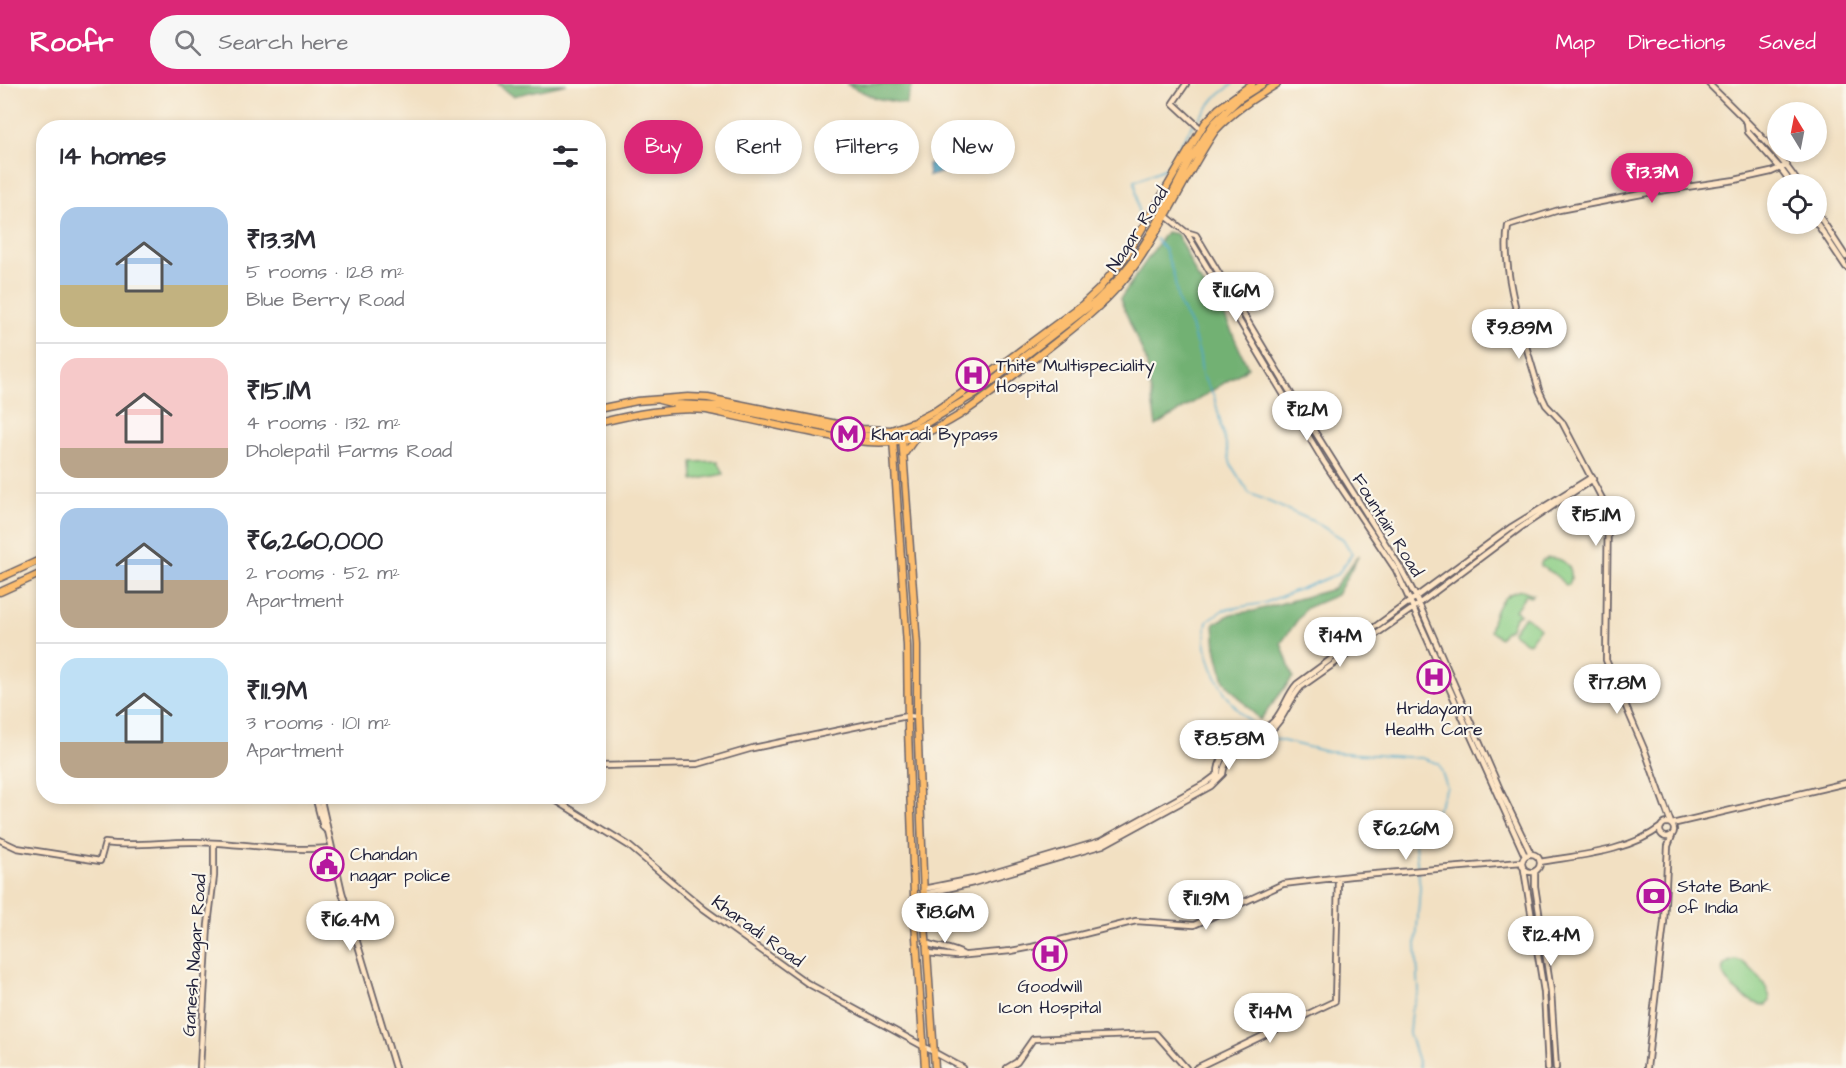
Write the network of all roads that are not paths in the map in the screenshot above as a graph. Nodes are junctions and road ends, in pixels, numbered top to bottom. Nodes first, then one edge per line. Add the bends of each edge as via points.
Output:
1 (1186, 84) edge
2 (1252, 84) edge
3 (1263, 84) edge
4 (1277, 84) edge
5 (1709, 84) edge
6 (1748, 124) junction
7 (1201, 129) junction
8 (1787, 165) junction
9 (1781, 169) junction
10 (1785, 174) edge
11 (1793, 174) edge
12 (1161, 200) junction
13 (1163, 215) junction
14 (1827, 228) edge
15 (1186, 232) junction
16 (1153, 234) junction
17 (1824, 234) edge
18 (1846, 257) edge
19 (1846, 267) edge
20 (1250, 325) junction
21 (1243, 329) junction
22 (655, 399) junction
23 (606, 408) edge
24 (606, 421) edge
25 (916, 436) junction
26 (902, 437) junction
27 (892, 439) junction
28 (904, 454) junction
29 (1592, 478) junction
30 (1544, 509) junction
31 (36, 562) edge
32 (36, 576) edge
33 (0, 578) edge
34 (0, 592) edge
35 (1416, 597) junction
36 (1410, 601) junction
37 (1418, 604) junction
38 (1412, 609) junction
39 (907, 719) junction
40 (917, 720) junction
41 (1269, 728) junction
42 (606, 766) edge
43 (1846, 783) edge
44 (317, 804) edge
45 (322, 804) edge
46 (562, 804) edge
47 (1665, 808) junction
48 (1685, 820) junction
49 (1671, 824) junction
50 (1662, 826) junction
51 (326, 830) junction
52 (1673, 833) junction
53 (1651, 835) junction
54 (1663, 836) junction
55 (0, 840) edge
56 (214, 843) junction
57 (1668, 846) junction
58 (330, 848) junction
59 (1531, 854) junction
60 (1525, 856) junction
61 (1522, 862) junction
62 (1540, 862) junction
63 (1524, 870) junction
64 (1535, 871) junction
65 (1338, 879) junction
66 (924, 892) junction
67 (926, 943) junction
68 (927, 953) junction
69 (964, 955) junction
70 (924, 1048) junction
71 (934, 1053) junction
72 (200, 1068) edge
73 (395, 1068) edge
74 (926, 1068) edge
75 (935, 1068) edge
76 (963, 1068) edge
77 (1007, 1068) edge
78 (1186, 1068) edge
79 (1196, 1068) edge
80 (1548, 1068) edge
81 (1556, 1068) edge
82 (1647, 1068) edge

1 - 7 street via 1173,103
2 - 7 highway, Nagar Road via 1218,109
3 - 13 highway via 1239,99 1214,123 1179,177
4 - 13 highway, Nagar Road via 1243,105 1215,131
5 - 6 street
6 - 8 street
6 - 9 street via 1748,132
7 - 12 highway, Nagar Road
8 - 9 street
8 - 11 street
9 - 10 street
9 - 29 street via 1559,210 1508,226 1506,248 1511,283 1539,390 1562,422
12 - 13 highway
12 - 22 highway, Nagar Road via 1112,274 1082,305 957,398 900,428 862,429 708,398
13 - 15 street, Fountain Road
13 - 16 highway
14 - 18 street
15 - 20 street, Fountain Road via 1196,235
15 - 21 street, Fountain Road
16 - 25 highway, Nagar Road via 1122,282 1091,315 965,411
16 - 26 highway via 1095,302 978,392
17 - 19 street
20 - 21 street
20 - 35 street, Fountain Road
21 - 36 street, Fountain Road via 1396,570
22 - 23 highway, Nagar Road
22 - 27 highway via 718,406 847,434
24 - 27 highway, Nagar Road via 686,408 843,439
25 - 26 highway, Nagar Road
25 - 28 highway
26 - 27 highway, Nagar Road
26 - 28 highway
27 - 39 highway via 907,646
28 - 40 highway via 917,645
29 - 30 street
29 - 47 street via 1608,514 1606,660
30 - 35 street via 1510,528
30 - 37 street
31 - 33 highway
32 - 34 highway
35 - 36 street
35 - 37 street, Fountain Road
36 - 38 street, Fountain Road
36 - 41 street via 1297,684
37 - 38 street
37 - 59 street, Fountain Road
38 - 41 street via 1301,687 1282,718
38 - 60 street, Fountain Road
39 - 40 street
39 - 42 street via 753,748 698,764
39 - 70 highway
40 - 66 highway
41 - 66 street via 1227,752 1214,778 1101,841
43 - 48 street
44 - 51 street
45 - 51 street
46 - 70 street, Kharadi Road via 628,845 704,909 807,983
47 - 49 street
47 - 50 street
48 - 49 street
48 - 52 street
49 - 50 street
49 - 52 street
50 - 53 street
50 - 54 street
51 - 58 street
52 - 54 street
52 - 57 street
53 - 54 street
53 - 62 street via 1611,848
54 - 57 street
55 - 56 street via 17,848 100,861 105,843
56 - 58 street via 302,850
56 - 72 street, Ganesh Nagar Road
57 - 82 street via 1664,922
58 - 73 street
59 - 60 street
59 - 62 street, Fountain Road
60 - 61 street
61 - 63 street
61 - 65 street
62 - 64 street
63 - 64 street
63 - 80 street via 1544,992
64 - 81 street via 1551,991
65 - 69 street via 1282,884 1194,925 1136,921 1032,947
65 - 79 street via 1335,1002
66 - 67 highway
67 - 68 highway
67 - 69 street
68 - 69 street
68 - 71 highway
70 - 71 street, Kharadi Road
70 - 74 highway
71 - 75 highway
71 - 76 street, Kharadi Road
77 - 78 street via 1017,1062 1033,1039 1156,1034

